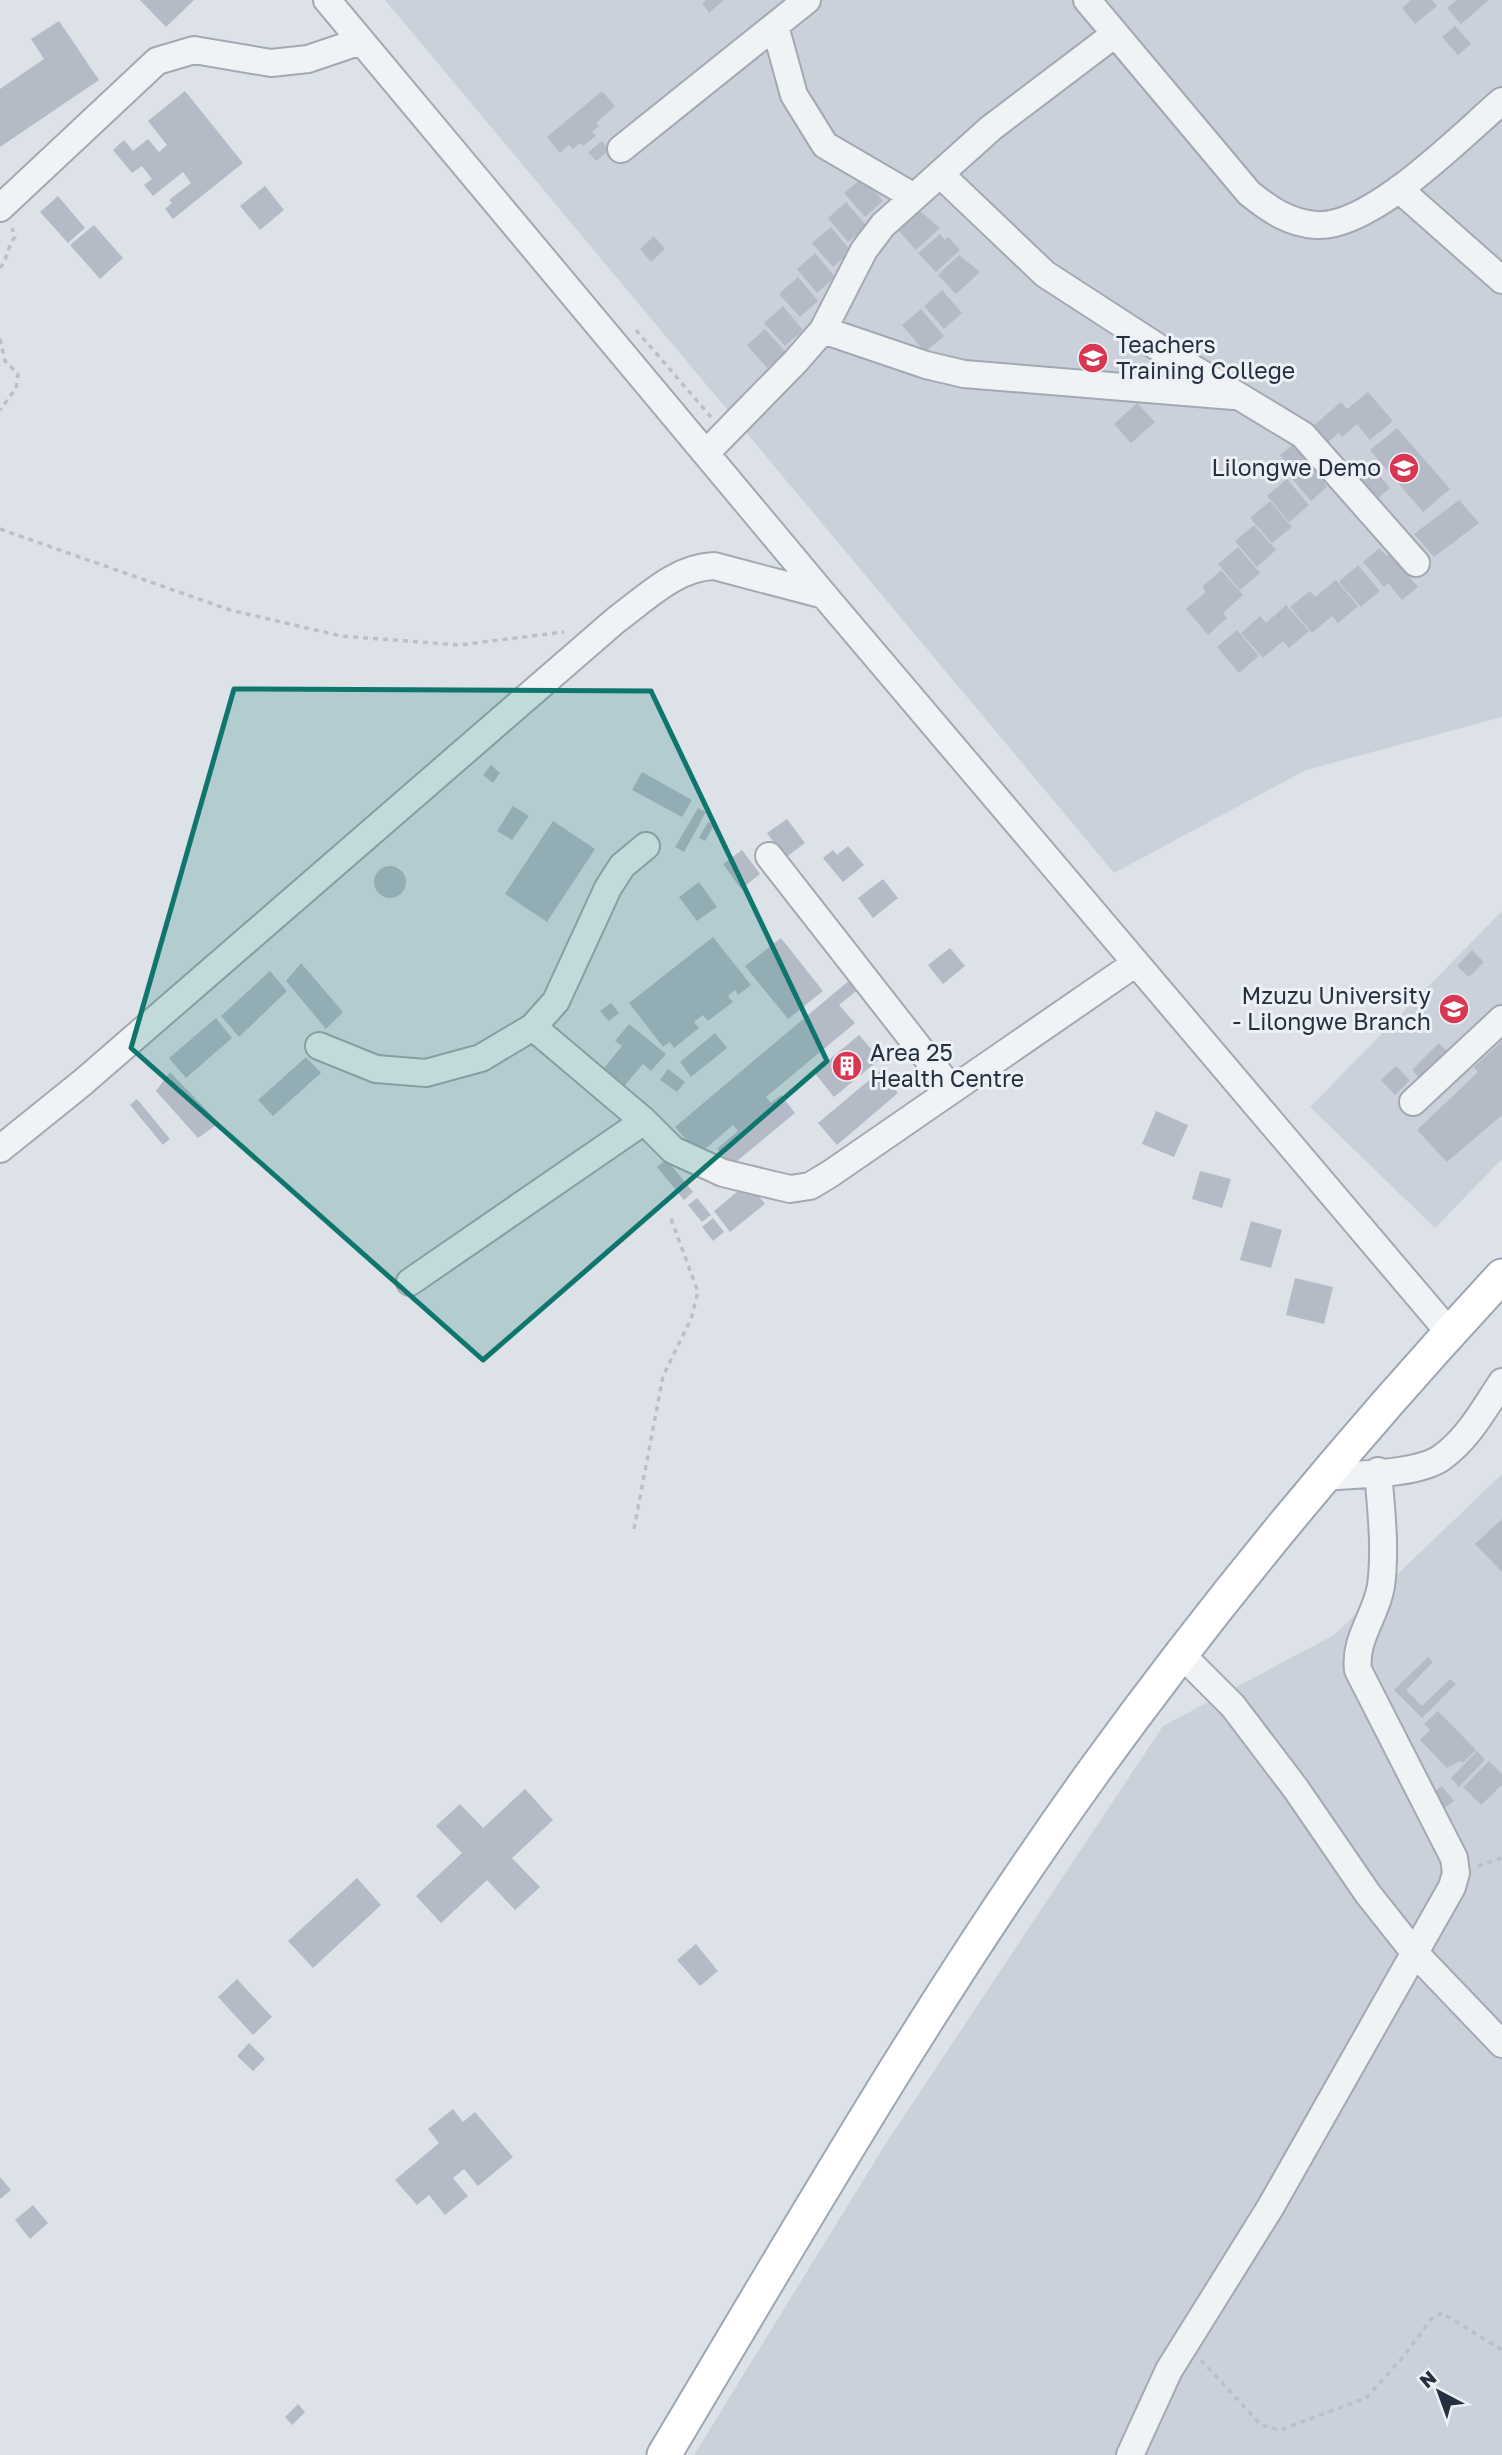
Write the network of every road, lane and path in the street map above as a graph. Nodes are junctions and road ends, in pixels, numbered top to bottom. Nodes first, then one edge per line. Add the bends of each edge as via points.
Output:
1 (327, 0) edge
2 (807, 0) edge
3 (1087, 0) edge
4 (775, 26) junction
5 (1115, 34) junction
6 (361, 41) junction
7 (1502, 101) edge
8 (621, 149) dead end
9 (940, 174) junction
10 (1399, 189) junction
11 (914, 197) junction
12 (3, 205) edge
13 (0, 268) edge
14 (1502, 280) edge
15 (823, 330) junction
16 (0, 339) edge
17 (1239, 396) junction
18 (0, 410) edge
19 (706, 453) junction
20 (0, 529) edge
21 (1416, 563) dead end
22 (824, 595) junction
23 (568, 631) dead end
24 (646, 846) dead end
25 (769, 856) dead end
26 (1136, 963) junction
27 (1502, 1019) edge
28 (533, 1027) junction
29 (319, 1046) dead end
30 (952, 1090) junction
31 (1413, 1102) dead end
32 (644, 1121) junction
33 (0, 1149) edge
34 (670, 1216) dead end
35 (1502, 1276) edge
36 (410, 1282) dead end
37 (1450, 1332) junction
38 (1502, 1382) edge
39 (1378, 1471) junction
40 (1325, 1478) junction
41 (634, 1529) dead end
42 (1181, 1654) junction
43 (1414, 1952) junction
44 (1502, 2044) edge
45 (1185, 2344) junction
46 (1502, 2350) edge
47 (664, 2455) edge
48 (1130, 2455) edge

1 - 6 street
2 - 4 street
3 - 5 street
4 - 8 street
4 - 11 street via 794,95 825,145
5 - 9 street via 991,128
5 - 10 street via 1249,193 1271,210 1292,220 1335,223 1364,213
6 - 12 street via 307,59 271,62 194,50 158,61
6 - 19 street
7 - 10 street
9 - 11 street
9 - 17 street via 1045,274
10 - 14 street
11 - 15 street via 864,250
12 - 13 path via 15,237
15 - 17 street via 964,374
15 - 19 street
16 - 18 path via 5,361 18,374 16,388
17 - 21 street via 1303,435
19 - 22 street
20 - 23 path via 230,610 341,636 459,645
22 - 26 street
22 - 33 street via 714,566 683,572 616,620
24 - 28 street via 622,866 608,888 556,1001
25 - 30 street
26 - 30 street
26 - 37 street
27 - 31 street
28 - 29 street via 481,1058 426,1073 376,1069
28 - 32 street
30 - 32 street via 830,1174 810,1186 790,1189 723,1173 673,1150
32 - 36 street
34 - 41 path via 698,1292 691,1319 663,1376
35 - 37 main road
37 - 40 main road
38 - 39 street via 1470,1430 1439,1459
39 - 40 street
39 - 43 street via 1381,1587 1360,1641 1358,1670 1454,1858 1456,1873
40 - 42 main road
42 - 43 street via 1233,1706
42 - 47 main road via 1010,1893
43 - 44 street
43 - 45 street via 1270,2208
45 - 46 path via 1261,2426 1280,2430 1366,2398 1432,2318 1441,2314
45 - 48 street

